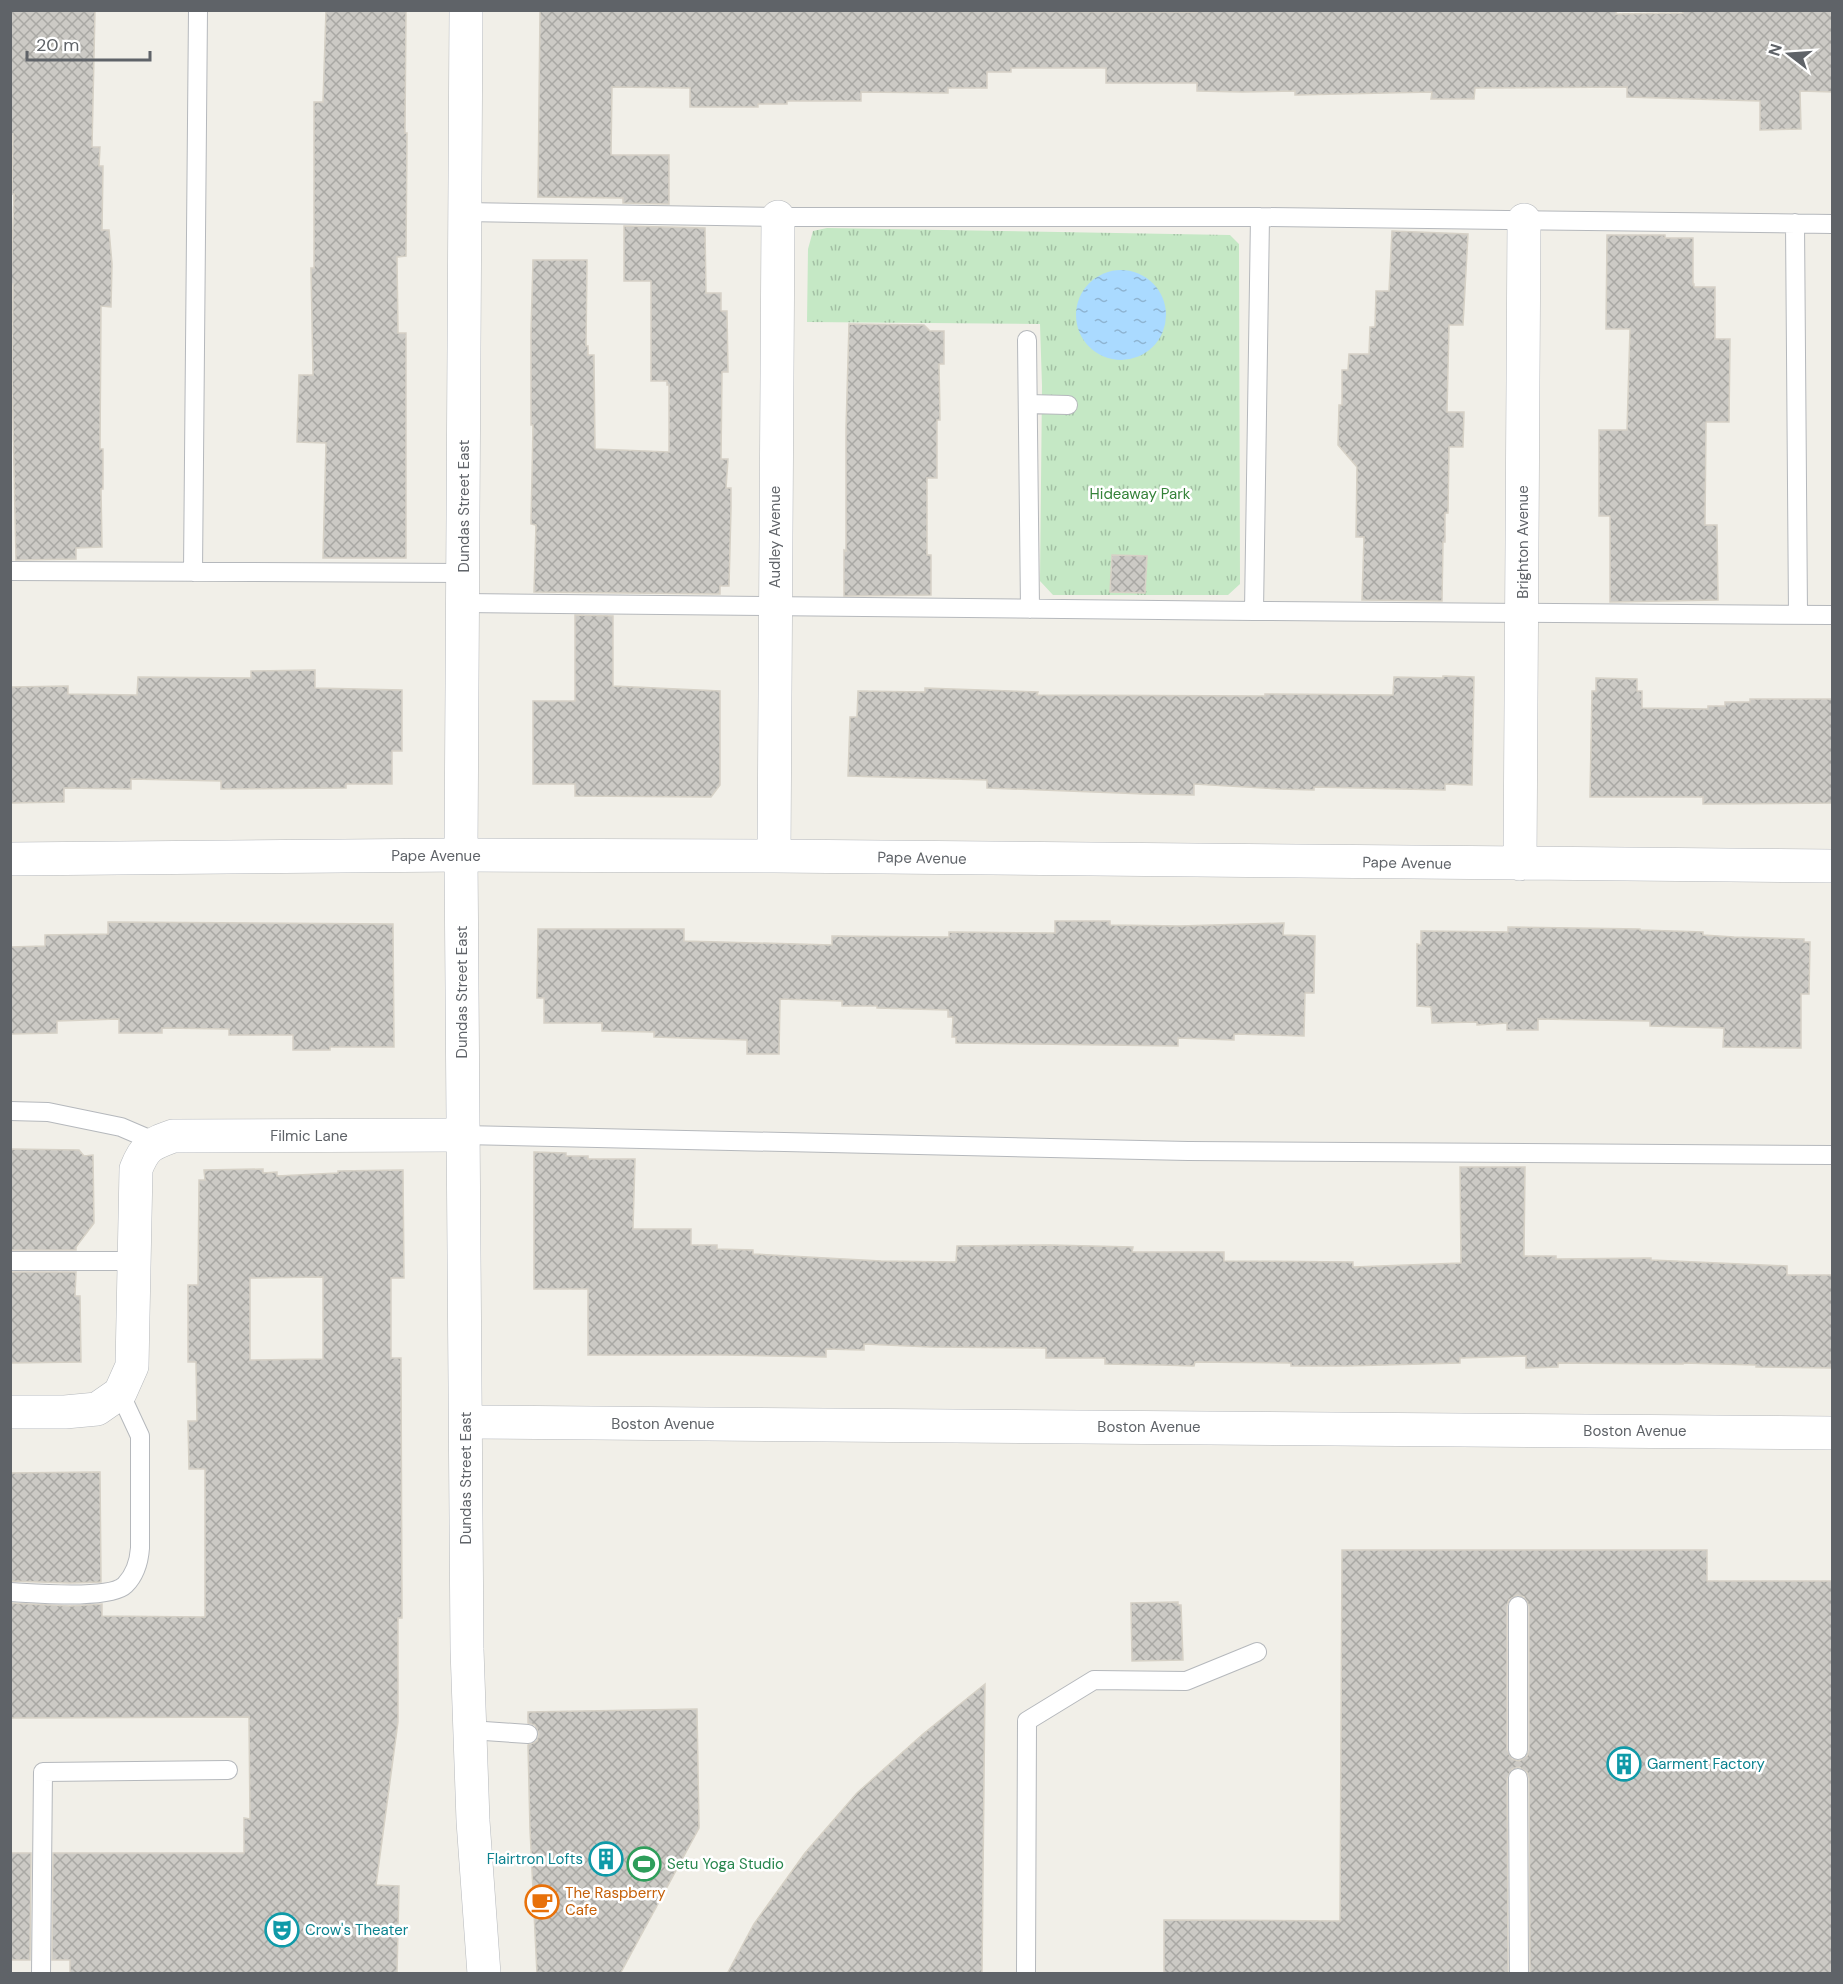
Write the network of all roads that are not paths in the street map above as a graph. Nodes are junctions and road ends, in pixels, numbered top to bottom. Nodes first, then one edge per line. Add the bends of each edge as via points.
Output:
1 (198, 10) edge
2 (466, 10) edge
3 (464, 212) junction
4 (778, 217) junction
5 (1260, 217) junction
6 (1524, 220) junction
7 (1795, 223) junction
8 (1833, 224) edge
9 (1027, 340) dead end
10 (1028, 404) junction
11 (1068, 405) dead end
12 (10, 571) edge
13 (193, 572) junction
14 (464, 588) junction
15 (775, 606) junction
16 (1030, 609) junction
17 (1254, 612) junction
18 (1523, 612) junction
19 (1798, 615) junction
20 (1833, 615) edge
21 (461, 855) junction
22 (774, 856) junction
23 (10, 859) edge
24 (1520, 864) junction
25 (1833, 866) edge
26 (10, 1111) edge
27 (463, 1136) junction
28 (156, 1142) junction
29 (1833, 1155) edge
30 (10, 1261) edge
31 (133, 1261) junction
32 (120, 1394) junction
33 (10, 1412) edge
34 (466, 1422) junction
35 (1833, 1433) edge
36 (10, 1592) edge
37 (1518, 1606) dead end
38 (1257, 1652) dead end
39 (470, 1730) junction
40 (528, 1734) dead end
41 (1518, 1750) dead end
42 (228, 1770) dead end
43 (1518, 1778) dead end
44 (41, 1974) edge
45 (484, 1974) edge
46 (1026, 1974) edge
47 (1519, 1974) edge

1 - 13 lane
2 - 3 street, Dundas Street East
3 - 4 lane
3 - 14 street, Dundas Street East
4 - 5 lane
4 - 15 street, Audley Avenue
5 - 6 lane
5 - 17 lane
6 - 7 lane
6 - 18 street, Brighton Avenue
7 - 8 lane
7 - 19 lane
9 - 10 lane
10 - 11 lane
10 - 16 lane
12 - 13 lane
13 - 14 lane
14 - 15 lane
14 - 21 street, Dundas Street East
15 - 16 lane
15 - 22 street, Audley Avenue
16 - 17 lane
17 - 18 lane
18 - 19 lane
18 - 24 street, Brighton Avenue
19 - 20 lane
21 - 22 street, Pape Avenue
21 - 23 street, Pape Avenue
21 - 27 street, Dundas Street East
22 - 24 street, Pape Avenue
24 - 25 street, Pape Avenue
26 - 28 lane via 48,1112 121,1127
27 - 28 street, Filmic Lane via 174,1136
27 - 29 lane via 1188,1151
27 - 34 street, Dundas Street East
28 - 31 street via 142,1153 136,1169
30 - 31 lane
31 - 32 street via 132,1366
32 - 33 street via 97,1409
32 - 36 lane via 140,1436 140,1548 132,1576 112,1592
34 - 35 street, Boston Avenue
34 - 39 street, Dundas Street East
37 - 41 lane
38 - 46 lane via 1186,1681 1094,1680 1027,1721
39 - 40 lane
39 - 45 street, Dundas Street East
42 - 44 lane via 43,1772
43 - 47 lane

